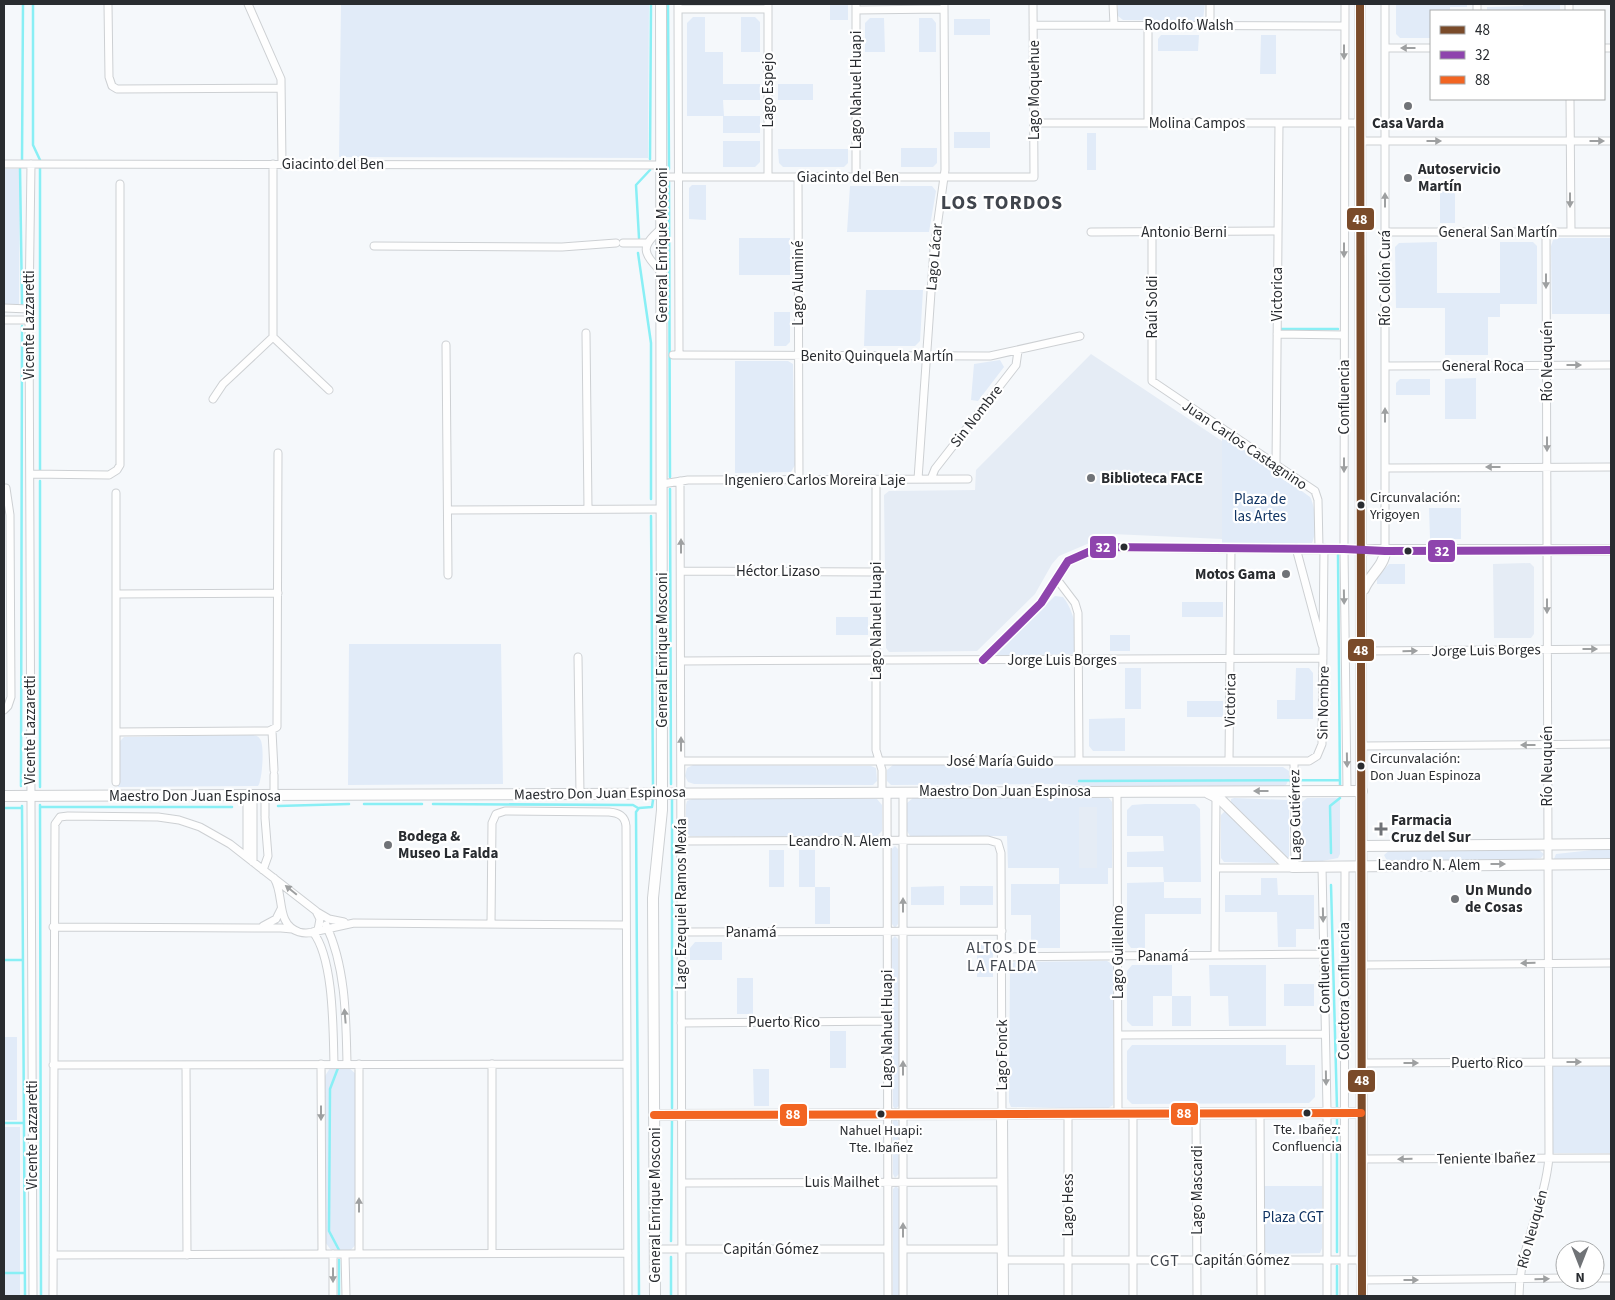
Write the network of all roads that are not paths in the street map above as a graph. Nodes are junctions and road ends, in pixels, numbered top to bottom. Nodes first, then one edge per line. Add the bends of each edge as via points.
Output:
1 (108, 4) edge
2 (661, 4) edge
3 (1033, 4) edge
4 (1114, 4) edge
5 (1210, 4) edge
6 (1345, 4) edge
7 (1360, 4) edge
8 (1385, 4) edge
9 (250, 5) edge
10 (678, 6) edge
11 (768, 6) edge
12 (944, 6) edge
13 (856, 7) edge
14 (1034, 25) junction
15 (1114, 25) junction
16 (1148, 25) junction
17 (1210, 25) junction
18 (1344, 26) junction
19 (1385, 48) junction
20 (1430, 48) edge
21 (281, 88) junction
22 (1570, 100) edge
23 (1034, 123) junction
24 (1148, 123) junction
25 (1279, 123) junction
26 (1344, 123) junction
27 (1360, 123) junction
28 (1361, 141) junction
29 (1385, 141) junction
30 (1570, 141) junction
31 (1611, 141) edge
32 (4, 164) edge
33 (30, 164) junction
34 (274, 164) junction
35 (282, 164) junction
36 (662, 164) junction
37 (662, 177) junction
38 (679, 177) junction
39 (768, 177) junction
40 (798, 177) junction
41 (856, 177) junction
42 (944, 177) junction
43 (1034, 177) joint
44 (120, 184) dead end
45 (662, 228) junction
46 (1091, 232) dead end
47 (1152, 232) junction
48 (1277, 232) junction
49 (1385, 232) junction
50 (1546, 232) junction
51 (1571, 232) junction
52 (1611, 232) edge
53 (647, 243) junction
54 (374, 246) dead end
55 (662, 273) junction
56 (4, 308) edge
57 (29, 308) junction
58 (4, 320) edge
59 (29, 320) junction
60 (586, 333) dead end
61 (1277, 334) junction
62 (1344, 335) junction
63 (1080, 336) dead end
64 (273, 337) junction
65 (446, 345) dead end
66 (1018, 351) junction
67 (799, 356) junction
68 (926, 356) junction
69 (1611, 365) edge
70 (1385, 366) junction
71 (1547, 366) junction
72 (1152, 381) joint
73 (329, 390) dead end
74 (214, 400) dead end
75 (278, 453) dead end
76 (1276, 466) junction
77 (1547, 467) junction
78 (1611, 467) edge
79 (1385, 468) junction
80 (30, 474) junction
81 (918, 479) junction
82 (931, 479) junction
83 (968, 479) dead end
84 (799, 480) junction
85 (876, 480) junction
86 (680, 481) junction
87 (662, 484) junction
88 (6, 488) dead end
89 (116, 493) dead end
90 (588, 509) junction
91 (662, 509) junction
92 (448, 510) junction
93 (1231, 548) junction
94 (1296, 548) junction
95 (1321, 548) junction
96 (1344, 549) junction
97 (1361, 550) junction
98 (1547, 550) junction
99 (1611, 550) edge
100 (1385, 551) junction
101 (681, 571) junction
102 (876, 572) junction
103 (448, 575) dead end
104 (1056, 578) junction
105 (278, 593) junction
106 (116, 594) junction
107 (1362, 595) junction
108 (1323, 647) junction
109 (1547, 649) junction
110 (1611, 649) edge
111 (1362, 651) junction
112 (578, 657) dead end
113 (1323, 658) junction
114 (1230, 659) junction
115 (983, 660) junction
116 (1079, 660) junction
117 (681, 661) junction
118 (876, 661) junction
119 (4, 710) edge
120 (272, 731) junction
121 (116, 732) junction
122 (1611, 744) edge
123 (1547, 745) junction
124 (1362, 746) junction
125 (1317, 756) joint
126 (681, 761) junction
127 (879, 761) junction
128 (1078, 761) junction
129 (1230, 762) junction
130 (1294, 762) junction
131 (116, 782) dead end
132 (1294, 784) junction
133 (1117, 791) junction
134 (1197, 791) junction
135 (1347, 791) junction
136 (1362, 791) junction
137 (681, 792) junction
138 (884, 792) junction
139 (903, 792) junction
140 (580, 794) junction
141 (662, 794) junction
142 (4, 796) edge
143 (31, 796) junction
144 (250, 796) junction
145 (269, 796) junction
146 (1216, 796) junction
147 (681, 841) junction
148 (887, 841) junction
149 (903, 841) junction
150 (998, 844) joint
151 (1611, 844) edge
152 (1548, 845) junction
153 (1362, 846) junction
154 (1388, 846) junction
155 (247, 857) junction
156 (253, 862) junction
157 (1548, 864) junction
158 (1611, 864) edge
159 (1362, 865) junction
160 (1388, 865) junction
161 (1344, 866) junction
162 (1322, 867) junction
163 (1216, 868) junction
164 (1295, 868) junction
165 (263, 870) junction
166 (274, 878) junction
167 (281, 907) junction
168 (318, 914) junction
169 (354, 923) junction
170 (491, 924) junction
171 (626, 925) junction
172 (53, 927) junction
173 (258, 928) junction
174 (328, 928) junction
175 (296, 930) junction
176 (1002, 931) junction
177 (313, 932) junction
178 (681, 932) junction
179 (887, 932) junction
180 (903, 932) junction
181 (1324, 954) junction
182 (1216, 955) junction
183 (1118, 956) junction
184 (1002, 957) junction
185 (1611, 962) edge
186 (1548, 963) junction
187 (1362, 965) junction
188 (887, 1022) junction
189 (682, 1023) junction
190 (1325, 1034) junction
191 (1118, 1035) junction
192 (1548, 1062) junction
193 (1611, 1062) edge
194 (1362, 1063) junction
195 (321, 1064) junction
196 (334, 1064) junction
197 (347, 1064) junction
198 (359, 1064) junction
199 (492, 1064) junction
200 (627, 1064) junction
201 (53, 1065) junction
202 (186, 1065) junction
203 (1327, 1113) junction
204 (1343, 1113) junction
205 (888, 1114) junction
206 (903, 1114) junction
207 (1002, 1114) junction
208 (1068, 1114) junction
209 (1118, 1114) junction
210 (1133, 1114) junction
211 (1196, 1114) junction
212 (1260, 1114) junction
213 (1361, 1114) junction
214 (654, 1115) junction
215 (682, 1115) junction
216 (1549, 1157) junction
217 (1611, 1158) edge
218 (1362, 1159) junction
219 (888, 1182) junction
220 (903, 1182) junction
221 (1003, 1182) junction
222 (682, 1183) junction
223 (682, 1249) junction
224 (888, 1249) junction
225 (903, 1249) junction
226 (655, 1250) junction
227 (492, 1253) junction
228 (628, 1253) junction
229 (187, 1254) junction
230 (322, 1254) junction
231 (333, 1254) junction
232 (345, 1254) junction
233 (359, 1254) junction
234 (1003, 1254) junction
235 (53, 1255) junction
236 (1068, 1260) junction
237 (1133, 1260) junction
238 (1197, 1260) junction
239 (1261, 1260) junction
240 (1327, 1260) junction
241 (1344, 1260) junction
242 (1362, 1260) junction
243 (1555, 1278) edge
244 (1519, 1279) junction
245 (1362, 1280) junction
246 (32, 1296) edge
247 (53, 1296) edge
248 (333, 1296) edge
249 (346, 1296) edge
250 (628, 1296) edge
251 (655, 1296) edge
252 (682, 1296) edge
253 (888, 1296) edge
254 (903, 1296) edge
255 (1003, 1296) edge
256 (1068, 1296) edge
257 (1133, 1296) edge
258 (1197, 1296) edge
259 (1261, 1296) edge
260 (1327, 1296) edge
261 (1344, 1296) edge
262 (1362, 1296) edge
263 (1519, 1296) edge

1 - 21 street via 108,77 117,89
2 - 36 main road, General Enrique Mosconi
3 - 14 street, Lago Moquehue
4 - 15 street
5 - 17 street
6 - 18 street, Confluencia
7 - 27 main road
8 - 19 street, Río Collón Curá
9 - 21 street via 278,71
10 - 11 street
10 - 38 street
11 - 39 street, Lago Espejo
12 - 13 street
12 - 42 street, Lago Lácar
13 - 41 street, Lago Nahuel Huapi
14 - 15 street, Rodolfo Walsh
14 - 23 street, Lago Moquehue
15 - 16 street, Rodolfo Walsh
16 - 17 street, Rodolfo Walsh
16 - 24 street
17 - 18 street, Rodolfo Walsh
18 -> 26 street, Confluencia
20 -> 19 street
19 - 29 street, Río Collón Curá
21 - 35 street
22 - 30 street
23 - 24 street, Molina Campos
23 - 43 street, Lago Moquehue
24 - 25 street, Molina Campos
25 - 26 street, Molina Campos
25 - 48 street, Victorica
26 - 27 street, Molina Campos
26 -> 62 street, Confluencia
27 - 28 main road
28 - 29 street
28 - 97 main road
29 -> 30 street
49 -> 29 street, Río Collón Curá
30 -> 31 street
30 -> 51 street
32 - 33 street, Giacinto del Ben
33 - 34 street, Giacinto del Ben
33 - 57 street, Vicente Lazzaretti
34 - 35 street, Giacinto del Ben
34 - 64 street
35 - 36 street, Giacinto del Ben
36 - 37 main road, General Enrique Mosconi
37 - 38 street, Giacinto del Ben
37 - 45 main road, General Enrique Mosconi
38 - 39 street, Giacinto del Ben
38 - 67 street, Benito Quinquela Martín via 676,355
39 - 40 street, Giacinto del Ben
40 - 41 street, Giacinto del Ben
40 - 67 street, Lago Aluminé
41 - 42 street, Giacinto del Ben
42 - 43 street, Giacinto del Ben
42 - 68 street, Lago Lácar via 934,249
44 - 80 street via 120,465 109,475
45 - 53 street
45 - 55 main road, General Enrique Mosconi
46 - 47 street, Antonio Berni
47 - 48 street, Antonio Berni
47 - 72 street, Raúl Soldi
48 - 61 street, Victorica
49 - 50 street, General San Martín
49 - 70 street, Río Collón Curá
50 - 51 street, General San Martín
50 -> 71 street, Río Neuquén
51 - 52 street, General San Martín
53 - 54 street via 562,247
53 - 55 street via 647,255
55 - 87 main road, General Enrique Mosconi
56 - 57 street
57 - 59 street, Vicente Lazzaretti
58 - 59 street
59 - 80 street, Vicente Lazzaretti
60 - 90 street
61 - 62 street
61 - 76 street, Victorica
62 -> 96 street, Confluencia
63 - 66 street, Benito Quinquela Martín
64 - 73 street
64 - 74 street via 222,384
65 - 92 street
66 - 68 street, Benito Quinquela Martín via 990,356
66 - 82 street, Sin Nombre via 1016,365 935,469
67 - 68 street, Benito Quinquela Martín
67 - 84 street, Lago Aluminé
68 - 81 street, Lago Lácar
71 -> 69 street, General Roca
70 - 71 street, General Roca
79 -> 70 street, Río Collón Curá
71 -> 77 street, Río Neuquén
72 - 76 street, Juan Carlos Castagnino
75 - 105 street
76 - 95 street, Juan Carlos Castagnino via 1318,495
77 - 78 street
77 -> 79 street
77 - 98 street, Río Neuquén
79 - 100 street, Río Collón Curá
80 - 143 street, Vicente Lazzaretti
81 - 82 street, Ingeniero Carlos Moreira Laje
81 - 85 street, Ingeniero Carlos Moreira Laje
82 - 83 street, Ingeniero Carlos Moreira Laje
84 - 85 street, Ingeniero Carlos Moreira Laje
84 - 86 street, Ingeniero Carlos Moreira Laje
85 - 102 street, Lago Nahuel Huapi
86 - 87 street, Ingeniero Carlos Moreira Laje
101 -> 86 street, Lago Ezequiel Ramos Mexía
87 - 91 main road, General Enrique Mosconi
88 - 119 street via 10,515 11,697
89 - 106 street
90 - 91 street
90 - 92 street
91 - 141 main road, General Enrique Mosconi
92 - 103 street
93 - 94 street
93 - 104 street via 1100,547 1070,560
93 - 114 street, Victorica
94 - 95 street
94 - 108 street, Sin Nombre
95 - 96 street
95 - 108 street, Sin Nombre
96 - 97 street
96 -> 135 street, Confluencia
97 - 100 main road
97 - 107 main road
98 - 99 main road
98 - 100 main road
98 -> 109 street, Río Neuquén
100 - 107 main road via 1384,560 1368,579
101 - 102 street, Héctor Lizaso
101 - 117 street, Lago Ezequiel Ramos Mexía
102 - 118 street, Lago Nahuel Huapi
104 - 115 street via 1041,603
104 - 116 street via 1077,608
105 - 106 street
105 - 120 street via 278,722
106 - 121 street
107 - 111 main road
108 - 113 street, Sin Nombre
109 -> 110 street, Jorge Luis Borges
111 -> 109 street, Jorge Luis Borges
109 - 123 street, Río Neuquén
111 - 124 main road
112 - 140 street
113 - 114 street, Jorge Luis Borges
113 - 125 street, Sin Nombre via 1323,741
114 - 116 street, Jorge Luis Borges
114 - 129 street, Victorica
115 - 116 street, Jorge Luis Borges
115 - 118 street, Jorge Luis Borges
116 - 128 street
117 - 118 street, Jorge Luis Borges
126 -> 117 street, Lago Ezequiel Ramos Mexía
118 - 127 street, Lago Nahuel Huapi via 876,750
120 - 121 street
120 - 145 street via 274,772
121 - 131 street
122 - 123 street
123 -> 124 street
123 - 152 street, Río Neuquén
124 - 136 main road
125 - 130 street, José María Guido
126 - 127 street, José María Guido
126 - 137 street, Lago Ezequiel Ramos Mexía
127 - 128 street, José María Guido
127 - 138 street, Lago Nahuel Huapi
128 - 129 street, José María Guido
129 - 130 street, José María Guido
130 - 132 street, Lago Gutiérrez
132 -> 134 main road, Maestro Don Juan Espinosa
132 - 135 main road, Maestro Don Juan Espinosa
132 - 164 street, Lago Gutiérrez
133 - 134 main road, Maestro Don Juan Espinosa
133 - 139 main road, Maestro Don Juan Espinosa
133 - 183 street, Lago Guillelmo
134 - 146 main road, Maestro Don Juan Espinosa
135 - 136 main road, Maestro Don Juan Espinosa
136 - 153 main road
137 - 138 main road, Maestro Don Juan Espinosa
137 - 141 main road, Maestro Don Juan Espinosa
137 - 147 street, Lago Ezequiel Ramos Mexía
138 - 139 main road, Maestro Don Juan Espinosa
138 - 148 street, Lago Nahuel Huapi
139 - 149 street, Lago Nahuel Huapi
140 - 141 main road, Maestro Don Juan Espinosa
140 - 145 main road, Maestro Don Juan Espinosa
141 - 214 main road, General Enrique Mosconi via 654,892
142 - 143 main road, Maestro Don Juan Espinosa
143 - 144 main road, Maestro Don Juan Espinosa
143 - 246 street, Vicente Lazzaretti
144 - 145 main road, Maestro Don Juan Espinosa
144 - 155 street
144 - 156 street
145 - 165 street via 265,817 268,856
146 - 163 street
146 - 164 main road, Maestro Don Juan Espinosa via 1284,863
147 - 148 street, Leandro N. Alem
147 - 178 street, Lago Ezequiel Ramos Mexía
148 - 149 street, Leandro N. Alem
148 - 179 street, Lago Nahuel Huapi
149 - 150 street, Leandro N. Alem via 988,840
180 -> 149 street, Lago Nahuel Huapi
150 - 176 street, Lago Fonck via 1001,853
151 - 152 main road, Leandro N. Alem
152 - 154 main road, Leandro N. Alem
152 - 157 street, Río Neuquén
153 - 154 main road, Leandro N. Alem
153 - 159 main road
154 - 160 main road via 1379,857
155 - 156 street
155 - 172 street via 213,834 179,820 63,816 56,821 53,830
156 - 165 street
157 - 158 main road, Leandro N. Alem
160 -> 157 main road, Leandro N. Alem
157 - 186 street, Río Neuquén
159 - 160 main road, Leandro N. Alem
159 - 161 main road, Leandro N. Alem
159 - 187 main road
161 - 162 main road, Leandro N. Alem
161 - 204 street, Colectora Confluencia
162 - 164 main road, Leandro N. Alem
162 -> 181 street, Confluencia
163 - 164 street, Leandro N. Alem
163 - 182 street
165 - 166 street
166 - 167 street via 280,892
168 -> 166 street
167 - 173 street via 276,920
167 - 175 street via 286,922
168 - 169 street
168 - 174 street
168 - 177 street via 320,928
169 - 170 street
169 - 174 street
170 - 171 street
170 - 171 street via 493,820 498,812 505,811 612,812 621,816 626,826
171 - 200 street
172 - 173 street
172 - 201 street
173 - 175 street
174 - 177 street
197 -> 174 street via 342,987
175 - 177 street
176 - 180 street, Panamá
176 - 184 street, Lago Fonck
177 - 196 street via 322,950 328,978
178 - 179 street, Panamá
178 - 189 street, Lago Ezequiel Ramos Mexía
179 - 180 street, Panamá
179 - 188 street, Lago Nahuel Huapi
206 -> 180 street, Lago Nahuel Huapi
181 - 182 street, Panamá
181 - 190 street, Confluencia
182 - 183 street, Panamá
183 - 184 street, Panamá
183 - 191 street, Lago Guillelmo
184 - 207 street, Lago Fonck
185 - 186 street
186 -> 187 street
186 - 192 street, Río Neuquén
187 - 194 main road
188 - 189 street, Puerto Rico
188 - 205 street, Lago Nahuel Huapi
189 - 215 street, Lago Ezequiel Ramos Mexía
190 - 191 street
190 -> 203 street, Confluencia
191 - 209 street, Lago Guillelmo
192 -> 193 street, Puerto Rico
194 -> 192 street, Puerto Rico
192 - 216 street, Río Neuquén
194 - 213 main road
195 - 196 street
195 - 202 street
195 -> 230 street
196 - 197 street
197 - 198 street
198 - 199 street
233 -> 198 street
199 - 200 street
199 - 227 street
200 - 228 street
201 - 202 street
201 - 235 street
202 - 229 street
203 - 204 main road
203 - 212 main road
203 - 240 street, Confluencia
204 - 213 main road
204 - 241 street, Colectora Confluencia
205 - 206 main road
205 - 215 main road
205 - 219 street, Lago Nahuel Huapi
206 - 207 main road
206 - 220 street, Lago Nahuel Huapi
207 - 208 main road
207 - 221 main road, Lago Fonck
208 - 209 main road
208 - 236 street, Lago Hess
209 - 210 main road
210 - 211 main road
210 - 237 street
211 - 212 main road
211 - 238 street, Lago Mascardi
212 - 239 street
213 - 218 main road
214 - 215 main road
214 - 226 main road, General Enrique Mosconi
215 - 222 street, Lago Ezequiel Ramos Mexía
216 - 217 street, Teniente Ibañez
216 -> 218 street, Teniente Ibañez
216 - 244 street, Río Neuquén
218 - 242 main road
219 - 220 street, Luis Mailhet
219 - 222 street, Luis Mailhet
219 - 224 street, Lago Nahuel Huapi
220 - 221 street, Luis Mailhet
225 -> 220 street, Lago Nahuel Huapi
221 - 234 main road, Lago Fonck
222 - 223 street, Lago Ezequiel Ramos Mexía
223 - 224 street, Capitán Gómez
223 - 226 street, Capitán Gómez
223 - 252 street, Lago Ezequiel Ramos Mexía
224 - 253 street, Lago Nahuel Huapi
225 - 234 street, Capitán Gómez
225 - 254 street, Lago Nahuel Huapi
226 - 251 main road, General Enrique Mosconi
227 - 228 street
227 - 233 street
228 - 250 street
229 - 230 street
229 - 235 street
230 - 231 street
231 - 232 street
231 -> 248 street
232 - 233 street
232 - 249 street
234 - 236 street, Capitán Gómez
234 - 255 main road, Lago Fonck
235 - 247 street
236 - 237 street, Capitán Gómez
236 - 256 street, Lago Hess
237 - 238 street, Capitán Gómez
237 - 257 street
238 - 239 street, Capitán Gómez
238 - 258 street, Lago Mascardi
239 - 240 street, Capitán Gómez
239 - 259 street
240 - 241 street, Capitán Gómez
240 - 260 street, Confluencia
241 - 242 street, Capitán Gómez
241 - 261 street, Colectora Confluencia
242 - 245 main road
244 -> 243 street
245 -> 244 street
244 - 263 street, Río Neuquén
245 - 262 main road

